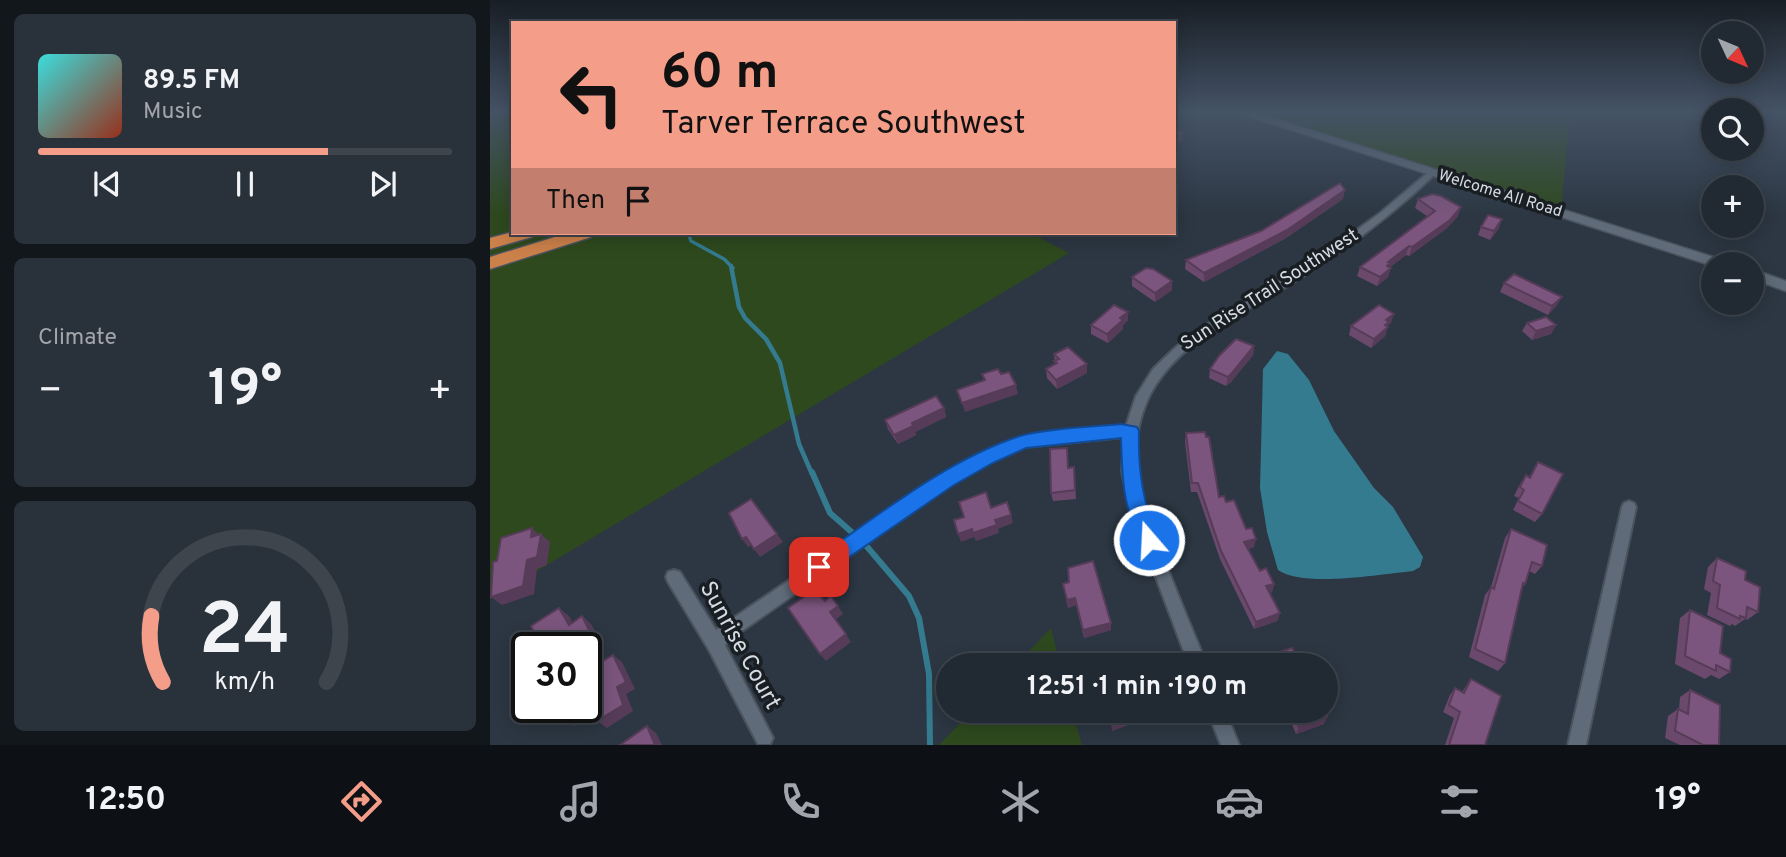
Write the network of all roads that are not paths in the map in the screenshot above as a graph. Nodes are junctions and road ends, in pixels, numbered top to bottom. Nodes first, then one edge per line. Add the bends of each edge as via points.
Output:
1 (1346, 146) edge
2 (1431, 173) junction
3 (520, 235) edge
4 (579, 235) edge
5 (494, 243) edge
6 (1701, 258) edge
7 (490, 263) edge
8 (1764, 278) edge
9 (1786, 285) edge
10 (1130, 431) junction
11 (1629, 507) dead end
12 (674, 577) dead end
13 (715, 644) junction
14 (1193, 653) edge
15 (1221, 723) edge
16 (764, 738) dead end
17 (1230, 745) edge
18 (1577, 745) edge

1 - 2 street, Welcome All Road
2 - 6 street, Welcome All Road
2 - 10 street, Sun Rise Trail Southwest via 1334,250 1178,349 1154,376
3 - 5 highway
4 - 7 highway
8 - 9 street
10 - 13 street via 1023,442 987,458 797,582
10 - 14 street, Sun Rise Trail Southwest via 1129,472 1139,515
11 - 18 street
12 - 13 street, Sunrise Court
13 - 16 street, Sunrise Court
15 - 17 street

